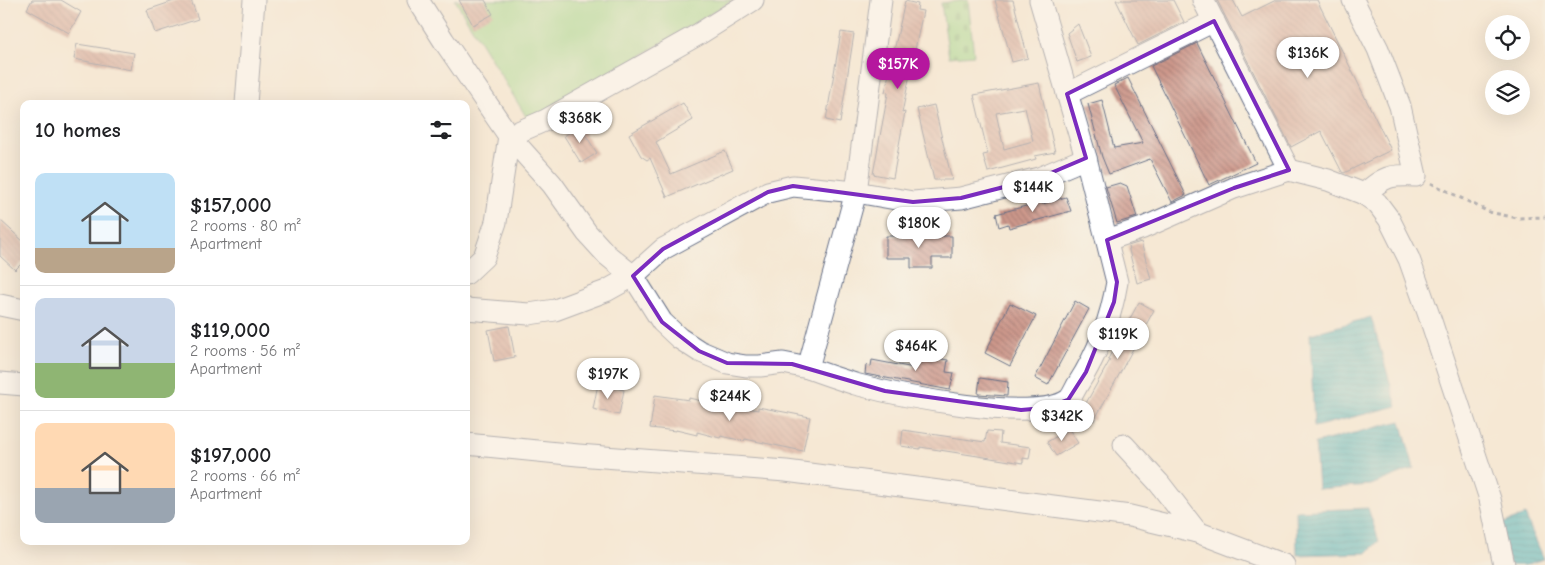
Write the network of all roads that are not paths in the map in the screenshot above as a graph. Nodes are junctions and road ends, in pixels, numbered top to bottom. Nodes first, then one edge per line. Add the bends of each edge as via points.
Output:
1 (254, 0) edge
2 (418, 0) edge
3 (753, 0) edge
4 (881, 0) edge
5 (1040, 0) edge
6 (1203, 0) edge
7 (1353, 0) edge
8 (1214, 21) junction
9 (1067, 94) junction
10 (246, 100) edge
11 (509, 136) junction
12 (1086, 158) junction
13 (1290, 170) junction
14 (856, 192) junction
15 (1364, 194) junction
16 (1107, 240) junction
17 (470, 270) edge
18 (633, 276) junction
19 (0, 305) edge
20 (20, 309) edge
21 (470, 309) edge
22 (808, 368) junction
23 (0, 383) edge
24 (20, 385) edge
25 (470, 444) edge
26 (1124, 445) dead end
27 (1197, 532) junction
28 (1284, 565) edge
29 (1504, 565) edge

1 - 10 street
2 - 11 street
3 - 11 street via 546,120
4 - 14 street
5 - 9 street
6 - 8 street
7 - 15 street via 1378,50 1400,106 1416,176 1396,175 1383,179
8 - 9 street
8 - 13 street
9 - 12 street
11 - 17 street via 496,222 484,257
11 - 18 street via 552,184 587,233
12 - 14 street via 1039,178 961,198 912,202
12 - 16 street
13 - 15 street
13 - 16 street via 1234,188 1143,228
14 - 18 street via 793,186 768,192 663,249
14 - 22 street
15 - 29 street via 1377,203 1409,259 1487,490
16 - 22 street via 1117,282 1114,302 1102,338 1068,400 1045,408 991,408 885,391
18 - 21 street via 606,291 555,310 529,314
18 - 22 street via 662,322 678,338 699,350 746,366 783,363
19 - 20 street
23 - 24 street
25 - 27 street via 786,471 1130,516
26 - 27 street
27 - 28 street

